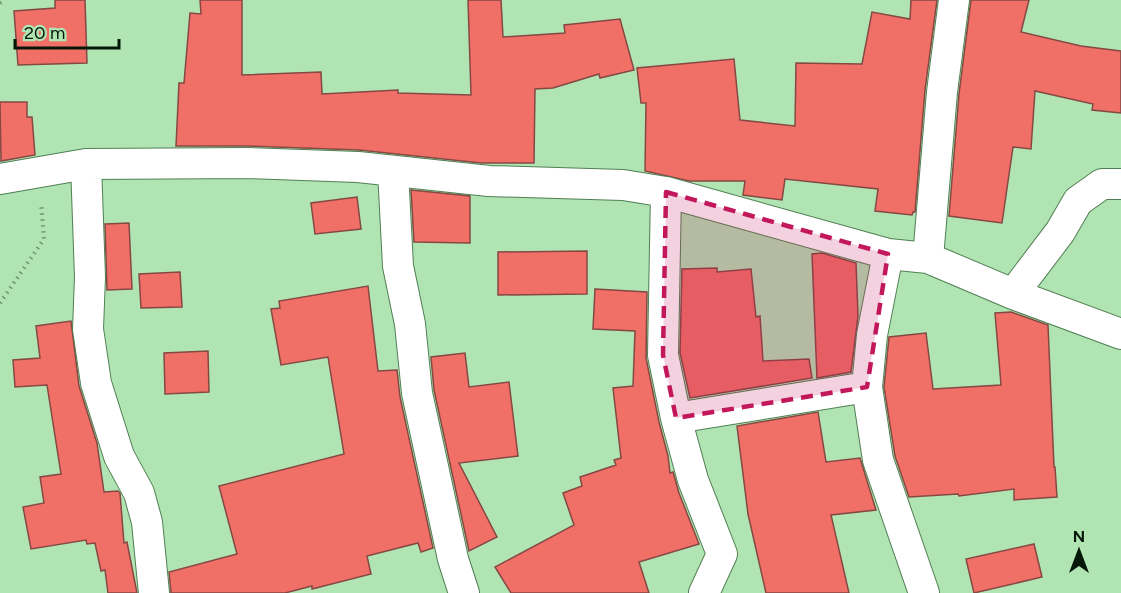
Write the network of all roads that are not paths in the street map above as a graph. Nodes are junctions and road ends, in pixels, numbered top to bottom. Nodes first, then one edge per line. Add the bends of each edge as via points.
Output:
1 (954, 0) edge
2 (86, 164) junction
3 (393, 171) junction
4 (0, 179) edge
5 (1121, 184) edge
6 (666, 192) junction
7 (888, 254) junction
8 (928, 258) junction
9 (1012, 294) junction
10 (1121, 334) edge
11 (867, 387) junction
12 (676, 418) junction
13 (154, 593) edge
14 (464, 593) edge
15 (704, 593) edge
16 (924, 593) edge

1 - 8 street
2 - 3 street via 248,163
2 - 4 street
2 - 13 street via 88,329 93,362 106,420 139,493 147,522
3 - 6 street via 489,181 623,185
3 - 14 street via 398,267 410,324 417,393
5 - 9 street via 1102,184 1078,201 1060,232
6 - 7 street
6 - 12 street via 663,355
7 - 8 street
7 - 11 street via 872,335
8 - 9 street
9 - 10 street
11 - 12 street
11 - 16 street via 878,460
12 - 15 street via 693,480 722,554

